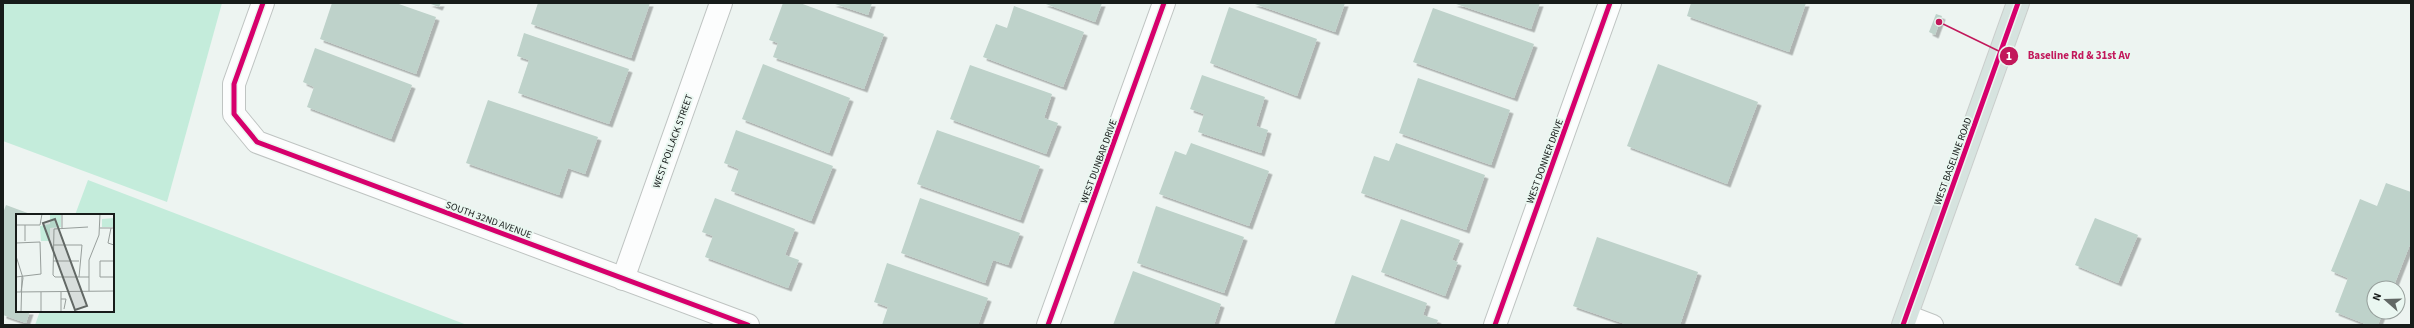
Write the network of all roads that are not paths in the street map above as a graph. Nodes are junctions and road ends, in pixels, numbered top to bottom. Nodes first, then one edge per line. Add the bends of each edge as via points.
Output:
1 (263, 3) edge
2 (721, 3) edge
3 (1164, 3) edge
4 (1610, 3) edge
5 (2018, 3) edge
6 (623, 279) junction
7 (1905, 320) edge
8 (748, 325) edge
9 (1048, 325) edge
10 (1495, 325) edge
11 (1933, 325) edge

1 - 6 street, SOUTH 32ND AVENUE via 234,84 234,114 257,142
2 - 6 street, WEST POLLACK STREET
3 - 9 street, WEST DUNBAR DRIVE
4 - 10 street, WEST DONNER DRIVE
5 - 7 main road, WEST BASELINE ROAD
6 - 8 street, SOUTH 32ND AVENUE
7 - 11 lane

